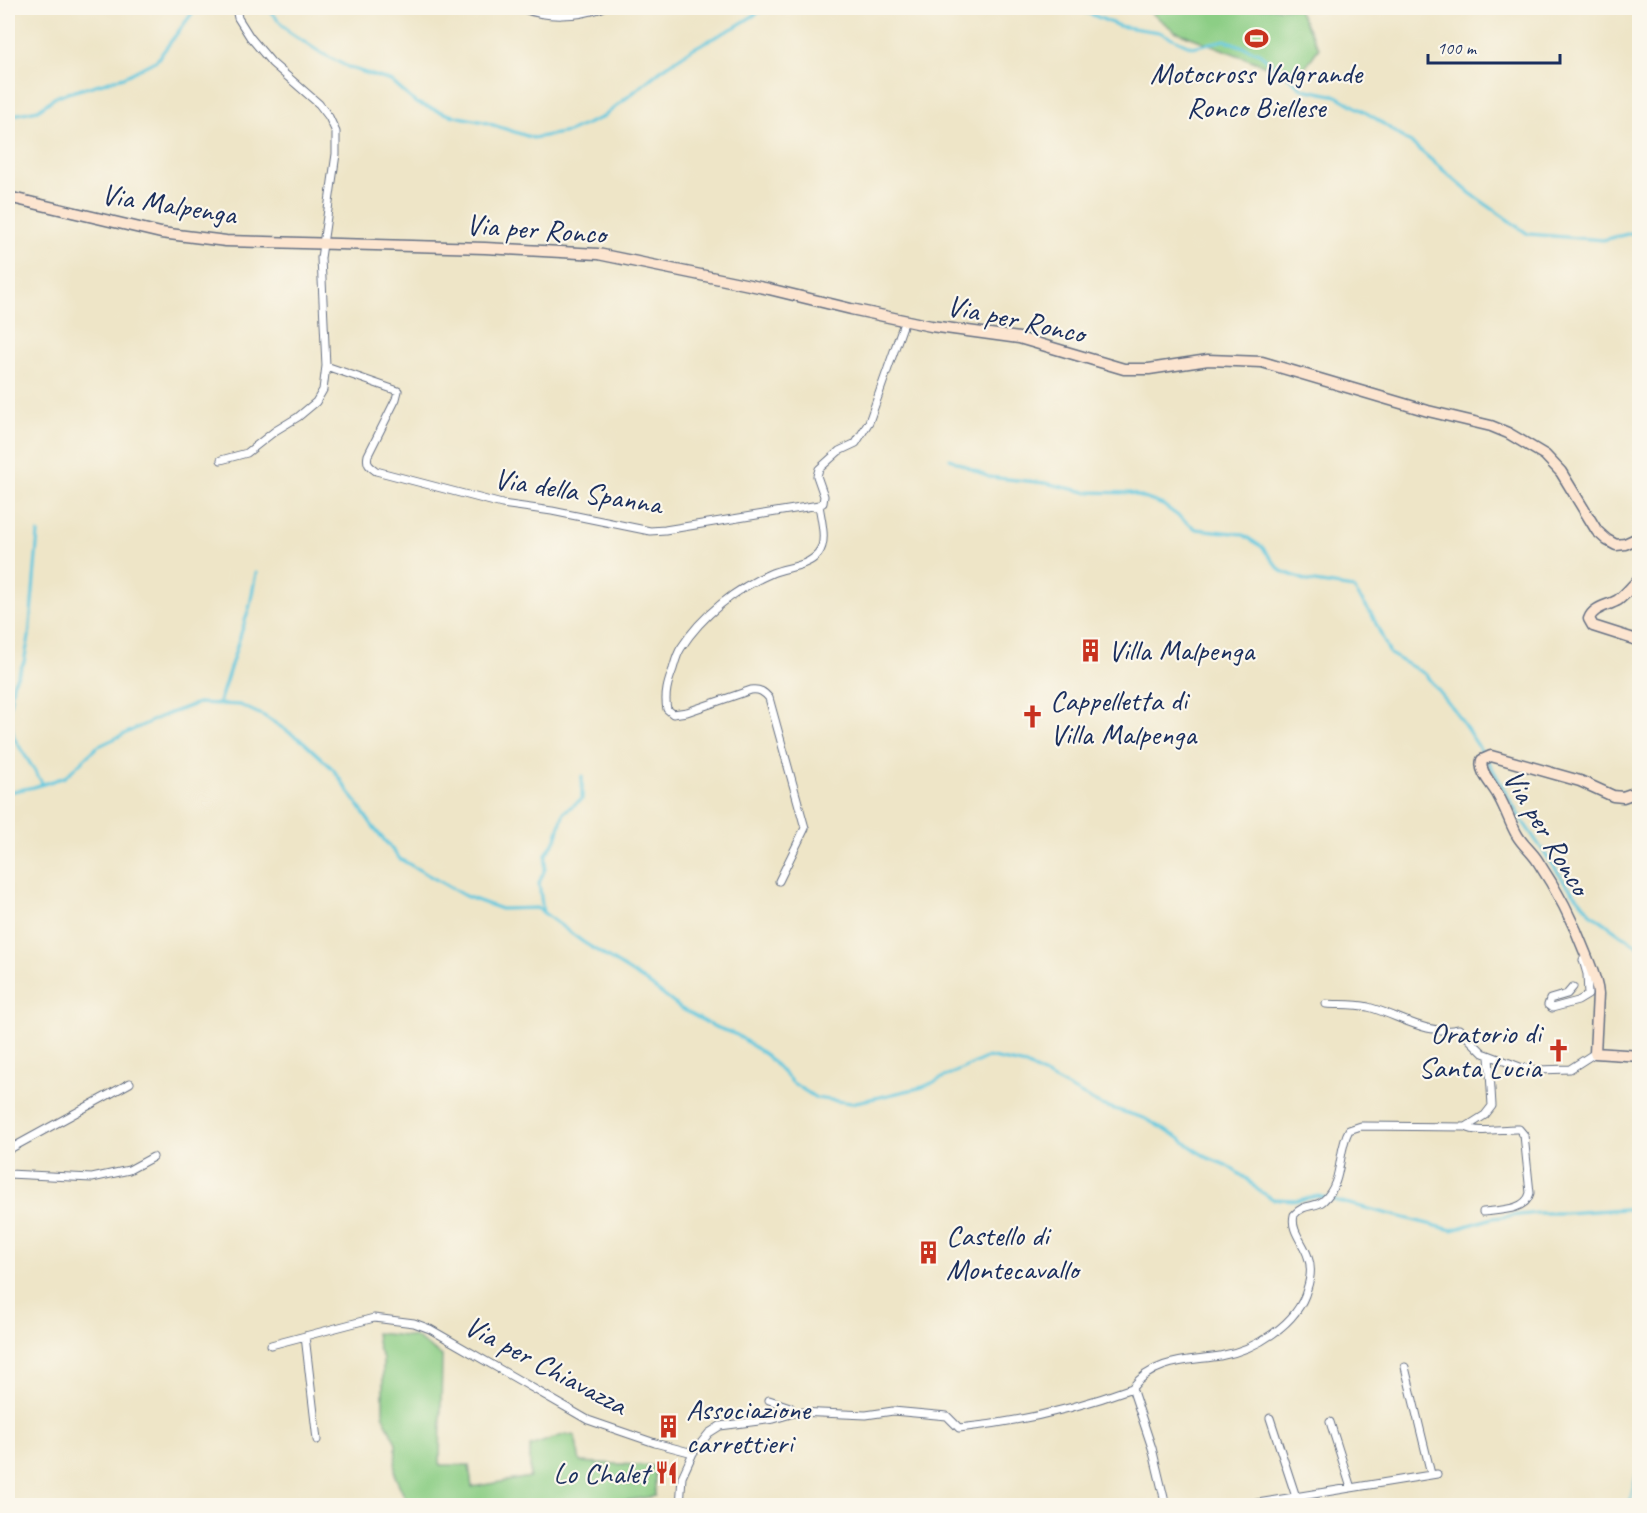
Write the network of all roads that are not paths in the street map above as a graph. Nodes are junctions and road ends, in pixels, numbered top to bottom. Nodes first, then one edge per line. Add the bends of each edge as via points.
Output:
1 (236, 8) edge
2 (521, 8) edge
3 (602, 8) edge
4 (8, 197) edge
5 (325, 242) junction
6 (905, 320) junction
7 (326, 366) junction
8 (221, 460) dead end
9 (819, 505) junction
10 (1640, 537) edge
11 (1640, 578) edge
12 (1640, 641) edge
13 (1640, 791) edge
14 (779, 881) dead end
15 (1584, 951) junction
16 (1573, 987) dead end
17 (1326, 1004) dead end
18 (1595, 1053) junction
19 (1489, 1056) junction
20 (1640, 1056) edge
21 (130, 1083) dead end
22 (1466, 1127) junction
23 (8, 1150) edge
24 (153, 1157) dead end
25 (8, 1174) edge
26 (1483, 1212) dead end
27 (305, 1336) junction
28 (271, 1345) dead end
29 (1405, 1367) dead end
30 (1132, 1388) junction
31 (769, 1400) dead end
32 (792, 1413) junction
33 (1270, 1418) dead end
34 (1330, 1422) dead end
35 (317, 1440) dead end
36 (693, 1453) junction
37 (1351, 1488) junction
38 (1296, 1497) junction
39 (680, 1506) edge
40 (1166, 1506) edge
41 (1239, 1506) edge

1 - 5 street via 250,37 272,63 318,104 336,132
2 - 3 street via 536,13 568,14
4 - 5 street, Via Malpenga via 161,233 228,241
5 - 6 street, Via per Ronco via 598,254
5 - 7 street via 321,258
6 - 9 street via 869,422 856,443 819,469 817,476 824,496 824,503
6 - 10 street, Via per Ronco via 1019,338 1125,369 1208,360 1262,362 1491,426 1545,454 1608,540 1616,545
7 - 8 street via 323,390 316,402 247,453
7 - 9 street, Via della Spanna via 398,392 367,462 376,471 502,504 650,531
9 - 14 street via 824,541 819,554 757,580 702,621 681,649 665,700 673,714 751,690 758,689 769,698 805,828
11 - 12 street via 1619,599 1594,611 1589,619 1593,626
13 - 15 street, Via per Ronco via 1613,796 1580,781 1487,758 1481,768 1518,836 1564,903
15 - 16 street via 1581,954 1588,995 1552,1008 1548,1005 1550,999 1568,994
15 - 18 street, Via per Ronco via 1598,994
17 - 19 street via 1367,1006 1407,1023 1446,1032 1459,1029
18 - 19 street via 1575,1067 1555,1071 1520,1067
18 - 20 street
19 - 22 street via 1492,1106
21 - 23 street
22 - 26 street via 1476,1131 1519,1129 1524,1135 1529,1199 1523,1205
22 - 30 street via 1352,1128 1346,1133 1335,1184 1324,1200 1299,1209 1294,1215 1296,1232 1309,1258 1310,1274 1303,1301 1294,1316 1254,1344 1223,1356 1178,1361 1151,1370
24 - 25 street via 129,1170 92,1178
27 - 28 street, Via per Chiavazza
27 - 35 street
27 - 36 street, Via per Chiavazza via 374,1318 414,1323 588,1420
29 - 37 street via 1434,1474
30 - 32 street via 1041,1416 959,1428 939,1414
30 - 40 street
31 - 32 street via 790,1407
32 - 36 street via 720,1426
33 - 38 street
34 - 37 street
36 - 39 street via 682,1477
37 - 38 street
38 - 41 street

